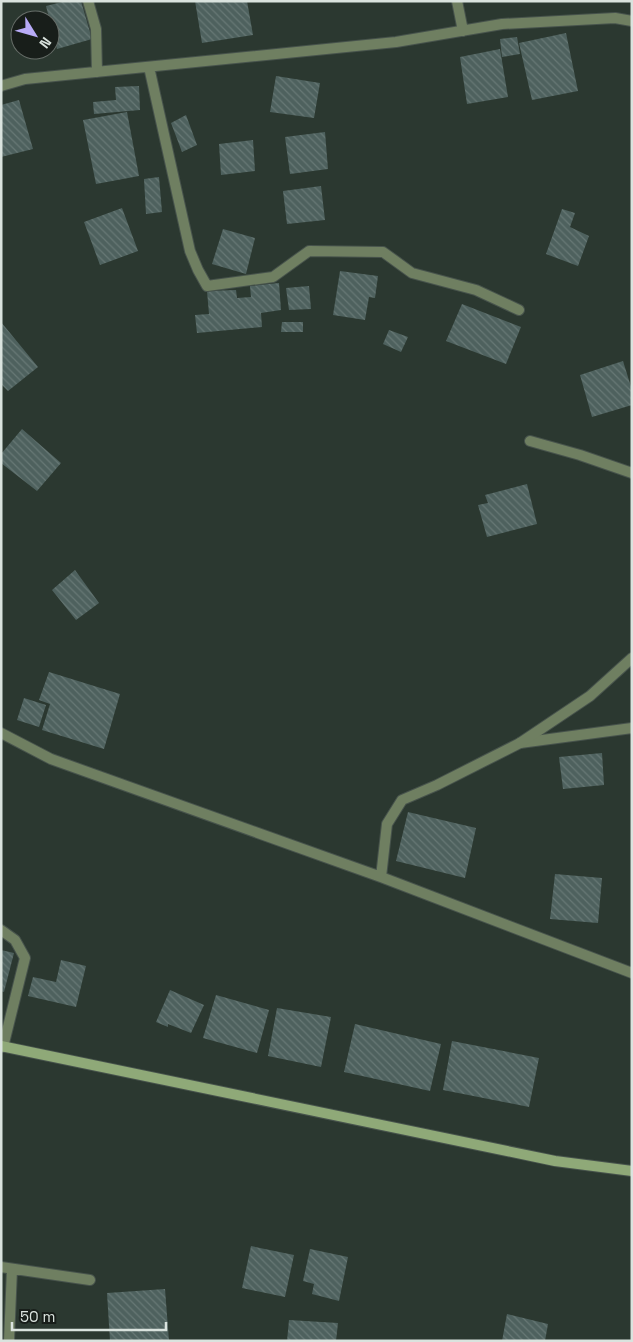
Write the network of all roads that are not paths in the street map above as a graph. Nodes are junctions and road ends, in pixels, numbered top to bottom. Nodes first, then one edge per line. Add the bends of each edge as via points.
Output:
1 (88, 1) edge
2 (457, 1) edge
3 (632, 21) edge
4 (463, 31) junction
5 (149, 67) junction
6 (97, 72) junction
7 (1, 86) edge
8 (519, 310) dead end
9 (530, 442) dead end
10 (632, 473) edge
11 (632, 658) edge
12 (632, 728) edge
13 (1, 733) edge
14 (520, 742) junction
15 (381, 877) junction
16 (1, 930) edge
17 (632, 973) edge
18 (2, 1046) edge
19 (632, 1171) edge
20 (1, 1267) edge
21 (12, 1269) junction
22 (90, 1280) dead end
23 (9, 1341) edge

1 - 6 street via 96,29
2 - 4 street
3 - 4 street via 614,18 502,24
4 - 5 street via 396,42
5 - 6 street
5 - 8 street via 190,252 207,286 273,277 309,251 383,252 412,272 476,290
6 - 7 street via 25,79
9 - 10 street via 580,454
11 - 14 street via 590,696
12 - 14 street
13 - 15 street via 51,759
14 - 15 street via 402,800 387,824
15 - 17 street
16 - 18 street via 15,940 25,958
18 - 19 street via 555,1161
20 - 21 street
21 - 22 street
21 - 23 street

